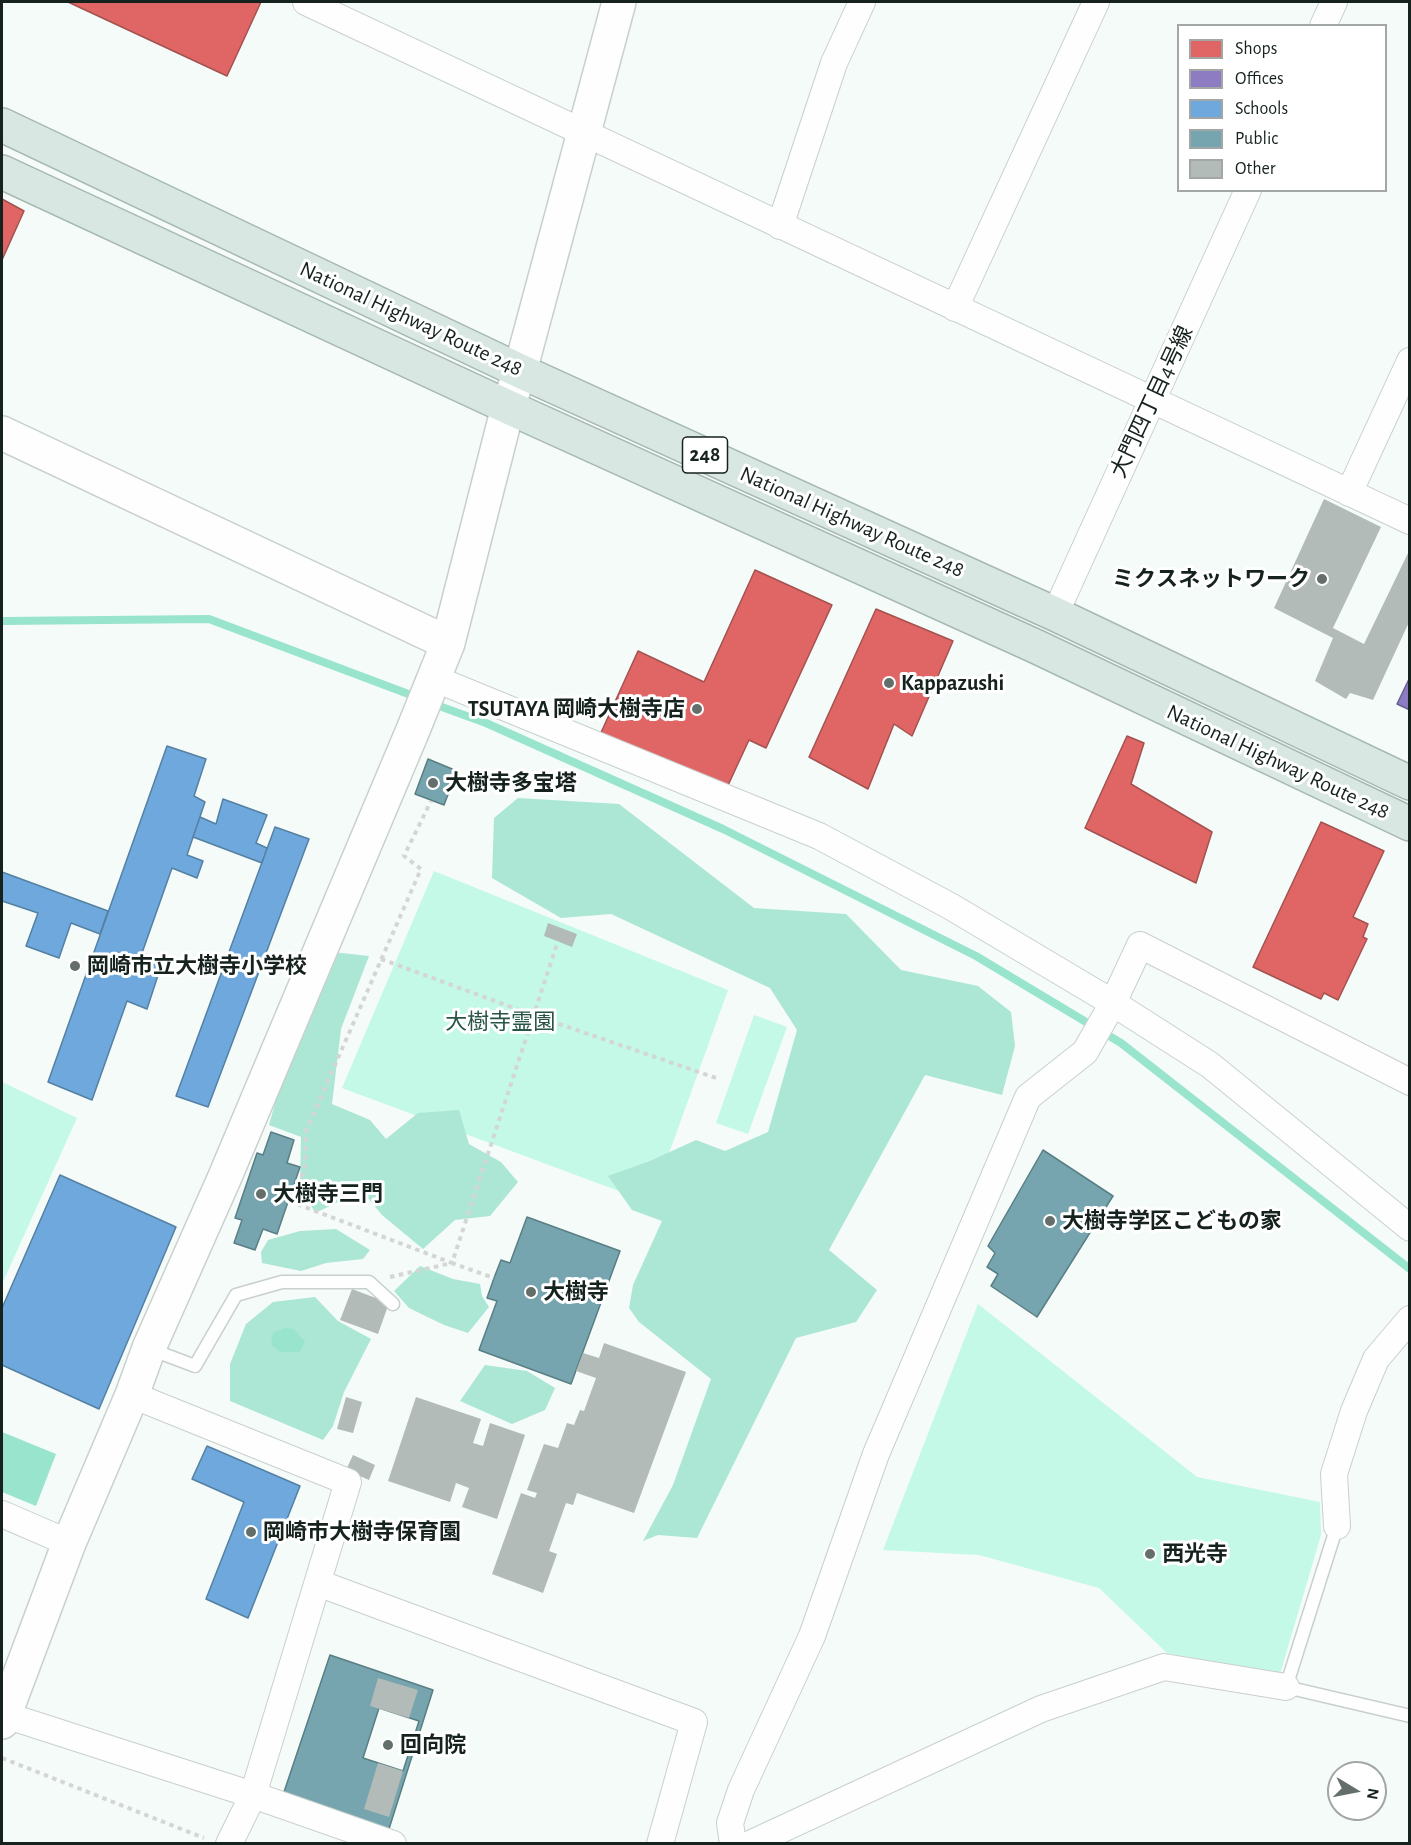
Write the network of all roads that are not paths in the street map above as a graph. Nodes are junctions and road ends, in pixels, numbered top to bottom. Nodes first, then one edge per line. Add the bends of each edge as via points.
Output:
1 (306, 2) edge
2 (619, 2) edge
3 (862, 2) edge
4 (1096, 2) edge
5 (1334, 2) edge
6 (1324, 24) edge
7 (2, 125) edge
8 (583, 132) junction
9 (2, 172) edge
10 (1247, 192) edge
11 (780, 226) junction
12 (955, 308) junction
13 (1410, 361) edge
14 (520, 371) junction
15 (1153, 400) junction
16 (508, 407) junction
17 (2, 432) edge
18 (1349, 492) junction
19 (1410, 520) edge
20 (1055, 614) junction
21 (447, 643) junction
22 (433, 678) junction
23 (1410, 783) edge
24 (1410, 824) edge
25 (1113, 1003) junction
26 (1410, 1082) edge
27 (1410, 1228) edge
28 (393, 1304) dead end
29 (1410, 1319) edge
30 (149, 1348) junction
31 (132, 1395) junction
32 (2, 1514) edge
33 (1337, 1526) joint
34 (69, 1543) junction
35 (318, 1583) junction
36 (1286, 1687) junction
37 (1410, 1716) edge
38 (3, 1718) edge
39 (253, 1795) junction
40 (218, 1841) edge
41 (393, 1844) edge
42 (660, 1844) edge
43 (733, 1844) edge
44 (750, 1844) edge

1 - 8 street
2 - 8 street
3 - 11 street via 834,63
4 - 12 street
5 - 6 street
7 - 14 highway, National Highway Route 248 / 248
8 - 11 street
8 - 14 street
9 - 16 highway, National Highway Route 248 / 248
10 - 15 street, 大門四丁目4号線
11 - 12 street
12 - 15 street
13 - 18 street
14 - 16 street
14 - 20 highway, National Highway Route 248 / 248
15 - 18 street
15 - 20 street, 大門四丁目4号線
16 - 21 street
16 - 24 highway, National Highway Route 248 / 248 via 1035,646
17 - 21 street
18 - 19 street
20 - 23 highway, National Highway Route 248 / 248
21 - 22 street
22 - 25 street via 819,836 950,906
22 - 30 street via 224,1179
25 - 26 street via 1140,945
25 - 27 street via 1210,1065
25 - 43 street via 1085,1052 1028,1097 876,1454 812,1636 741,1790 730,1823
28 - 30 lane via 369,1282 282,1282 236,1295 195,1366
29 - 33 street via 1376,1359 1354,1410 1334,1474
30 - 31 street
31 - 34 street
31 - 35 street via 348,1482
32 - 34 street
33 - 36 lane
34 - 38 street
35 - 39 street
35 - 42 street via 694,1722
36 - 37 lane
36 - 44 street via 1164,1667 1041,1709
38 - 39 street
39 - 40 street
39 - 41 street

